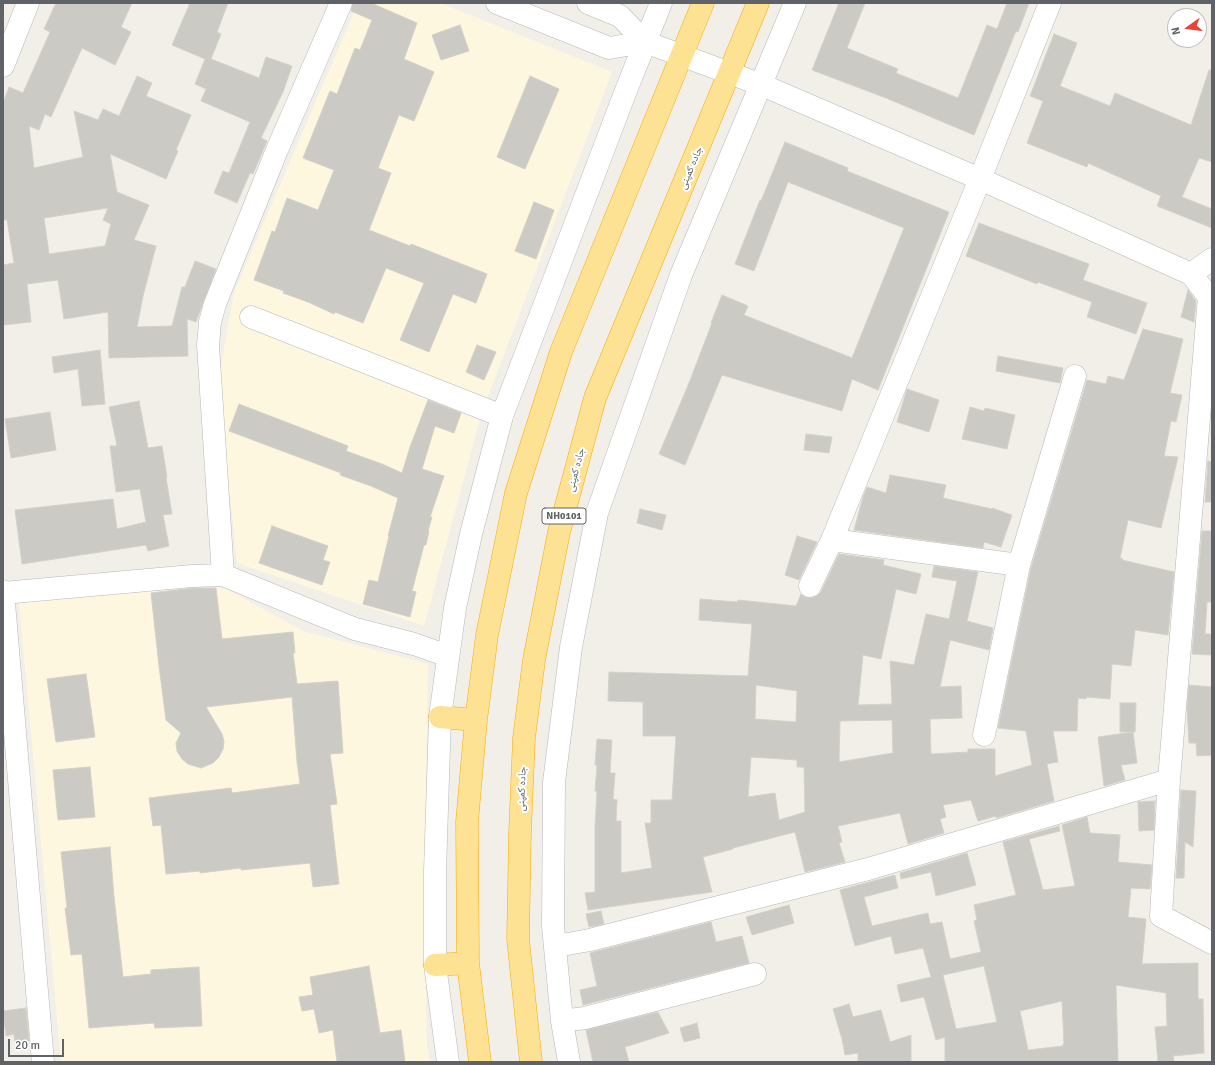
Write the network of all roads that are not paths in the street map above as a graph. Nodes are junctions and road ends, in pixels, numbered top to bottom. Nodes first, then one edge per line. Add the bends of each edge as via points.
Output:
1 (28, 3) edge
2 (341, 3) edge
3 (498, 3) edge
4 (588, 3) edge
5 (661, 3) edge
6 (703, 3) edge
7 (758, 3) edge
8 (795, 3) edge
9 (1050, 3) edge
10 (645, 42) junction
11 (682, 56) junction
12 (3, 66) edge
13 (730, 73) junction
14 (762, 85) junction
15 (980, 179) junction
16 (1212, 259) edge
17 (1191, 274) junction
18 (1211, 298) edge
19 (251, 317) dead end
20 (1075, 376) dead end
21 (502, 416) junction
22 (832, 540) junction
23 (1019, 565) junction
24 (223, 576) junction
25 (810, 586) dead end
26 (3, 593) edge
27 (448, 656) junction
28 (440, 717) junction
29 (476, 720) junction
30 (984, 735) dead end
31 (1169, 780) junction
32 (1212, 943) edge
33 (556, 946) junction
34 (468, 963) junction
35 (435, 965) junction
36 (755, 974) dead end
37 (562, 1021) junction
38 (43, 1062) edge
39 (448, 1062) edge
40 (480, 1062) edge
41 (530, 1062) edge
42 (569, 1062) edge

1 - 12 street
2 - 24 street via 277,150 210,322 208,344
3 - 10 street via 609,48
4 - 10 street via 620,16
5 - 10 street
6 - 11 highway
7 - 13 highway, جاده کمپنی / NH0101
8 - 14 street
9 - 15 street
10 - 11 street
10 - 21 street
11 - 13 street
11 - 29 highway via 561,352 516,493 487,635
13 - 14 street
13 - 41 highway, جاده کمپنی / NH0101 via 595,398 559,532 534,660 524,738 518,939
14 - 15 street
14 - 33 street via 682,276 597,513 571,647 554,782 553,926
15 - 17 street
15 - 22 street
16 - 17 street
17 - 18 street
18 - 31 street
19 - 21 street
20 - 23 street
21 - 27 street via 468,549
22 - 23 street
22 - 25 street
23 - 30 street
24 - 26 street via 192,576
24 - 27 street via 355,629 414,644
26 - 38 street
27 - 28 street
28 - 29 highway
28 - 35 street
29 - 34 highway via 467,822
31 - 32 street via 1161,916
31 - 33 street via 868,869 590,940
33 - 37 street
34 - 35 highway
34 - 40 highway
35 - 39 street
36 - 37 street via 585,1018
37 - 42 street

